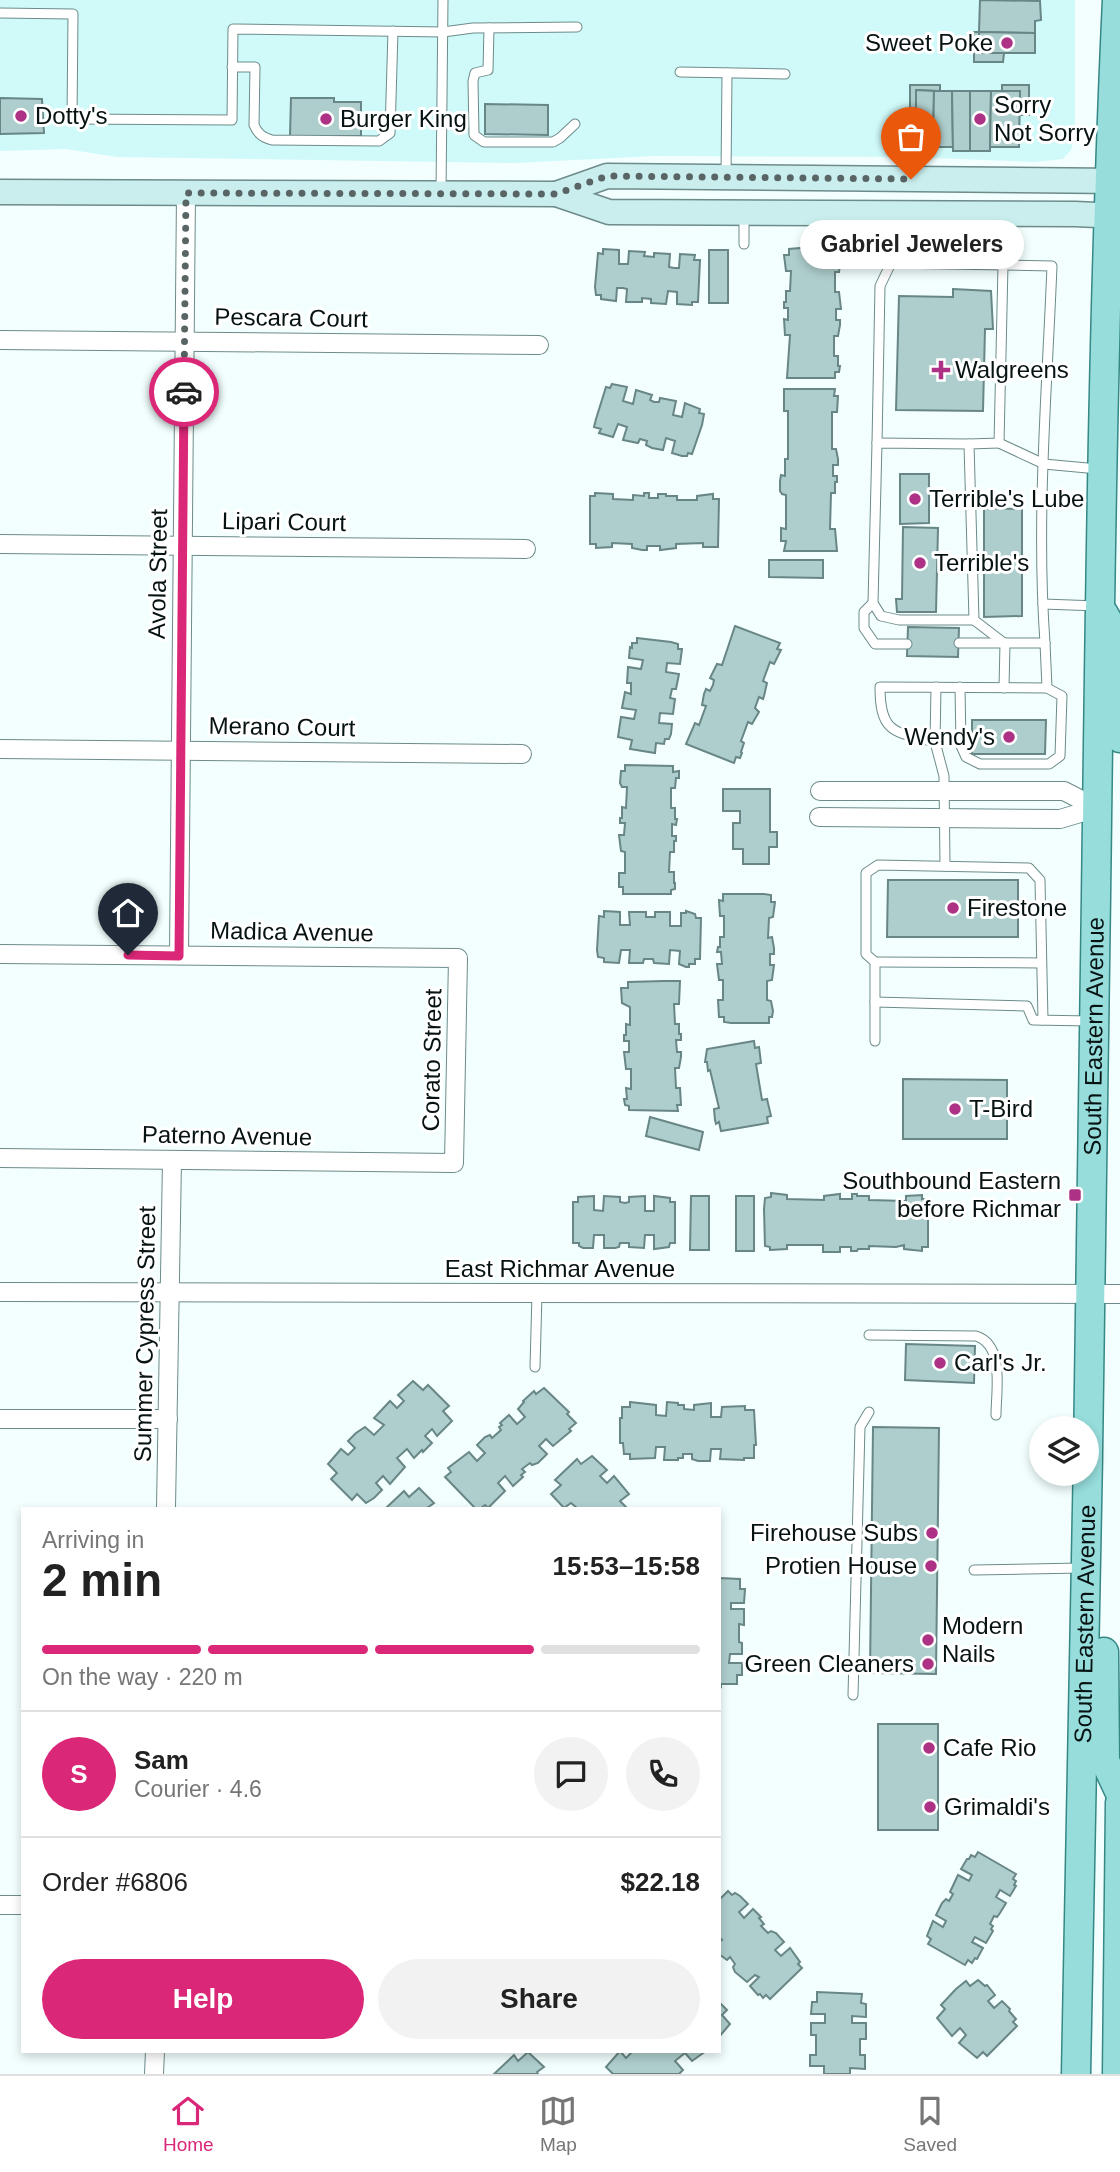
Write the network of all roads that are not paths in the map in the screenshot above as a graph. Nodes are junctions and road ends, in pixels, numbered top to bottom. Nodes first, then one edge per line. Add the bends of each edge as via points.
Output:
1 (443, 0) edge
2 (1116, 0) edge
3 (0, 13) edge
4 (577, 27) dead end
5 (489, 28) junction
6 (393, 31) junction
7 (443, 32) junction
8 (232, 67) junction
9 (680, 72) dead end
10 (727, 73) junction
11 (785, 74) dead end
12 (575, 124) dead end
13 (726, 177) junction
14 (1114, 181) edge
15 (0, 192) edge
16 (186, 193) junction
17 (441, 193) junction
18 (556, 194) junction
19 (744, 214) junction
20 (892, 215) junction
21 (1114, 216) edge
22 (744, 244) dead end
23 (891, 263) junction
24 (1003, 265) junction
25 (0, 340) edge
26 (184, 342) junction
27 (539, 345) dead end
28 (877, 443) junction
29 (999, 443) junction
30 (970, 444) junction
31 (1044, 464) junction
32 (1101, 469) junction
33 (0, 544) edge
34 (183, 546) junction
35 (526, 549) dead end
36 (873, 603) junction
37 (1042, 604) junction
38 (1100, 606) junction
39 (974, 620) junction
40 (958, 643) dead end
41 (1005, 643) junction
42 (1045, 643) junction
43 (907, 644) dead end
44 (936, 687) junction
45 (960, 687) junction
46 (1004, 688) junction
47 (1046, 688) junction
48 (1120, 738) edge
49 (935, 742) junction
50 (0, 749) edge
51 (181, 751) junction
52 (523, 754) dead end
53 (820, 791) dead end
54 (944, 791) junction
55 (1109, 808) edge
56 (819, 817) dead end
57 (944, 820) junction
58 (945, 866) junction
59 (0, 954) edge
60 (179, 956) junction
61 (458, 958) joint
62 (875, 962) junction
63 (1040, 963) junction
64 (874, 1002) junction
65 (1043, 1020) junction
66 (1094, 1021) junction
67 (875, 1041) dead end
68 (0, 1158) edge
69 (172, 1160) junction
70 (454, 1163) joint
71 (0, 1292) edge
72 (170, 1293) junction
73 (537, 1294) junction
74 (1091, 1294) junction
75 (1120, 1294) edge
76 (869, 1335) dead end
77 (535, 1367) dead end
78 (869, 1412) dead end
79 (996, 1415) dead end
80 (0, 1419) edge
81 (168, 1419) junction
82 (166, 1507) edge
83 (1087, 1568) junction
84 (974, 1570) dead end
85 (853, 1695) dead end
86 (1120, 1793) edge
87 (1120, 1803) edge
88 (1080, 1879) junction
89 (0, 1905) edge
90 (21, 1905) edge
91 (155, 2053) edge
92 (154, 2074) edge
93 (1076, 2074) edge
94 (1097, 2074) edge
95 (1117, 2074) edge

1 - 7 lane
2 - 14 main road, South Eastern Avenue
3 - 8 lane via 73,14 72,119 232,120
4 - 5 lane
5 - 7 lane
5 - 12 lane via 488,69 475,74 473,80 474,135 484,142 554,142
6 - 7 lane
6 - 8 lane via 233,29
6 - 8 lane via 390,133 379,141 263,138 254,125 255,67
7 - 17 lane
9 - 10 lane
10 - 11 lane
10 - 13 lane
13 - 14 main road
13 - 18 main road via 607,176
14 - 21 main road, South Eastern Avenue
15 - 16 main road
16 - 17 main road
16 - 26 street, Avola Street
17 - 18 main road
18 - 19 main road via 609,212
19 - 20 main road
19 - 22 lane
20 - 21 main road
20 - 23 lane
21 - 32 main road, South Eastern Avenue
23 - 24 lane
23 - 28 lane via 880,286
24 - 29 lane
24 - 31 lane via 1052,266
25 - 26 street, Pescara Court
26 - 27 street, Pescara Court
26 - 34 street, Avola Street
28 - 30 lane
28 - 36 lane
29 - 30 lane
29 - 31 lane
30 - 39 lane
31 - 32 lane
31 - 37 lane
32 - 38 main road, South Eastern Avenue
33 - 34 street, Lipari Court
34 - 35 street, Lipari Court
34 - 51 street, Avola Street
36 - 39 lane via 880,616 899,620
36 - 43 lane via 864,612 864,628 874,644
37 - 38 lane
37 - 42 lane
38 - 48 main road via 1118,639
38 - 55 main road, South Eastern Avenue
39 - 41 lane
40 - 41 lane
41 - 42 lane
41 - 46 lane
42 - 47 lane
44 - 45 lane
44 - 49 lane
44 - 49 lane via 880,687 883,718 892,730
45 - 46 lane
45 - 47 lane via 961,746 966,757 980,764 1049,764 1060,756 1062,696
46 - 47 lane
49 - 54 lane
50 - 51 street, Merano Court
51 - 52 street, Merano Court
51 - 60 street, Avola Street
53 - 54 street
54 - 55 street via 1064,791
54 - 57 lane
55 - 57 street via 1060,819
55 - 66 main road, South Eastern Avenue
56 - 57 street
57 - 58 lane
58 - 62 lane via 878,865 866,873 866,954
58 - 63 lane via 1029,868 1040,880
59 - 60 street, Madica Avenue
60 - 61 street, Madica Avenue
61 - 70 street, Corato Street
62 - 63 lane
62 - 64 lane
63 - 65 lane
64 - 65 lane via 1027,1006 1033,1020
64 - 67 lane
65 - 66 lane
66 - 74 main road, South Eastern Avenue
68 - 69 street, Paterno Avenue
69 - 70 street, Paterno Avenue
69 - 72 street, Summer Cypress Street
71 - 72 street, East Richmar Avenue
72 - 73 street, East Richmar Avenue
72 - 81 street, Summer Cypress Street
73 - 74 street, East Richmar Avenue
73 - 77 lane
74 - 75 street, East Richmar Avenue
74 - 83 main road, South Eastern Avenue
76 - 79 lane via 985,1339 995,1360
78 - 85 lane via 860,1427
80 - 81 street
81 - 82 street, Summer Cypress Street
83 - 84 lane
83 - 86 main road via 1103,1609 1105,1761
83 - 88 main road, South Eastern Avenue
87 - 95 main road
88 - 93 main road, South Eastern Avenue
88 - 94 main road via 1093,1924
89 - 90 street
91 - 92 street

